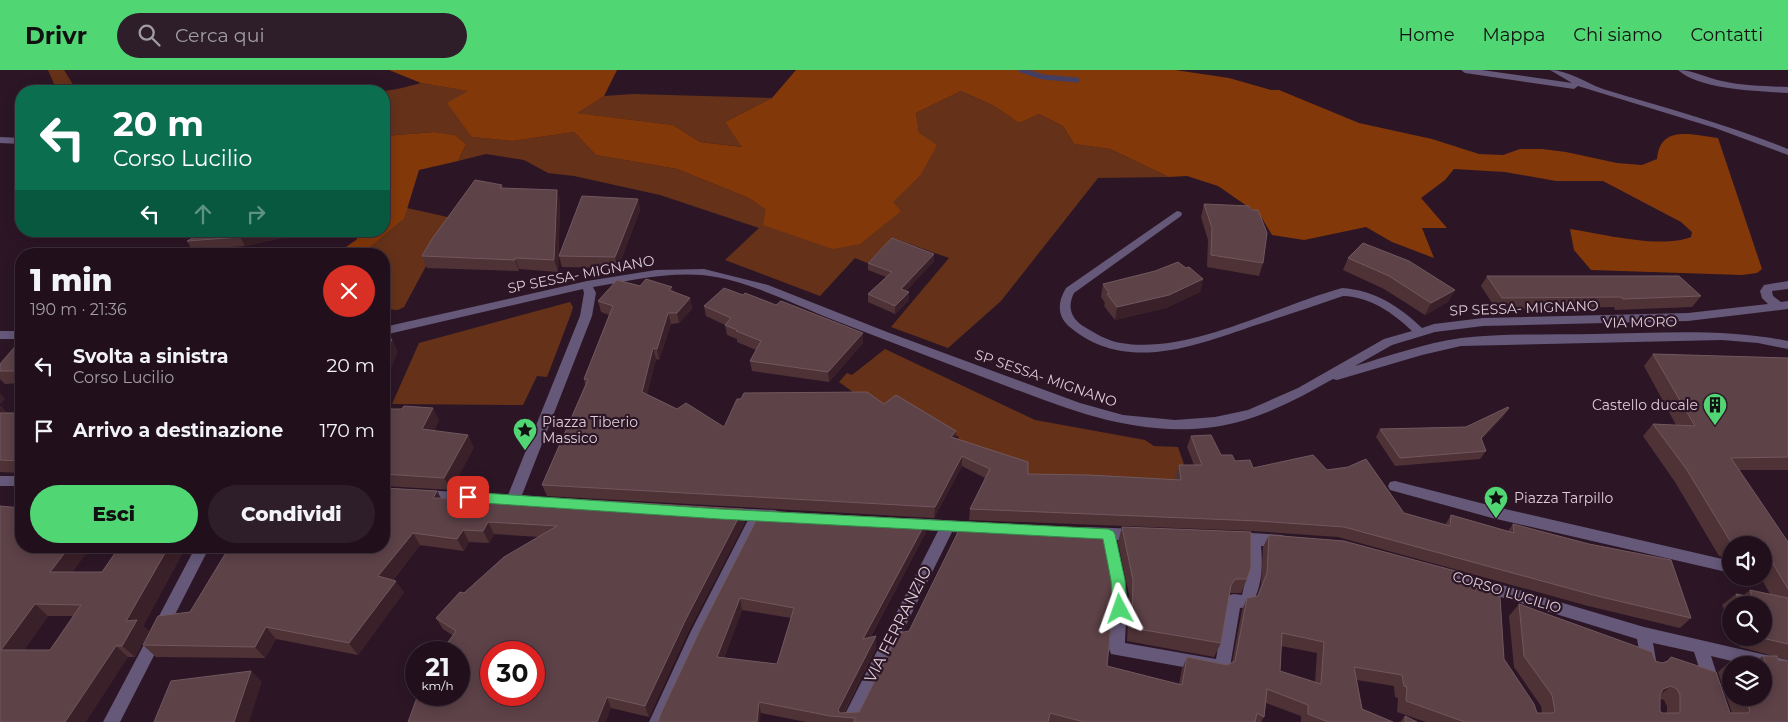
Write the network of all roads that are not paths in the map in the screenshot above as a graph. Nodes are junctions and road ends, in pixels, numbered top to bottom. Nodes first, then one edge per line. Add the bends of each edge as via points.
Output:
1 (1465, 70) edge
2 (1554, 70) edge
3 (1682, 70) edge
4 (1596, 89) junction
5 (1788, 90) edge
6 (0, 140) edge
7 (15, 141) edge
8 (1788, 152) edge
9 (1177, 214) dead end
10 (587, 285) junction
11 (1788, 285) edge
12 (1783, 305) edge
13 (390, 330) edge
14 (1419, 331) junction
15 (0, 335) edge
16 (15, 335) edge
17 (1788, 345) edge
18 (1318, 382) junction
19 (0, 481) edge
20 (15, 481) edge
21 (1395, 486) dead end
22 (412, 494) edge
23 (513, 500) junction
24 (559, 503) edge
25 (710, 513) edge
26 (758, 515) junction
27 (785, 516) edge
28 (896, 523) edge
29 (948, 526) junction
30 (996, 529) edge
31 (1071, 533) edge
32 (1108, 534) junction
33 (1148, 536) edge
34 (1218, 538) edge
35 (1253, 539) junction
36 (1292, 542) edge
37 (199, 553) edge
38 (1722, 565) edge
39 (1426, 569) edge
40 (1498, 589) junction
41 (1500, 607) edge
42 (1644, 634) junction
43 (1700, 648) junction
44 (1649, 666) edge
45 (1788, 667) edge
46 (1716, 694) edge
47 (111, 722) edge
48 (656, 722) edge
49 (849, 722) edge

1 - 4 street
2 - 4 street
3 - 5 street via 1718,84
4 - 8 street
6 - 7 street
9 - 14 street via 1070,291 1064,301 1065,312 1073,324 1088,336 1114,345 1138,349 1172,348 1342,292 1353,292 1389,308
10 - 13 street, SP SESSA- MIGNANO
10 - 18 street, SP SESSA- MIGNANO via 682,271 727,277 764,288 1077,407 1136,422 1175,425 1229,420 1275,404
10 - 23 street via 590,293 586,316
11 - 12 street via 1766,291 1768,298
12 - 14 street, SP SESSA- MIGNANO via 1713,315 1466,323
14 - 18 street, SP SESSA- MIGNANO via 1383,344
15 - 16 street
17 - 18 street, VIA MORO via 1722,336 1483,340 1440,346
19 - 20 street
21 - 38 street via 1492,512
22 - 23 street
23 - 24 street
25 - 26 street
26 - 27 street
26 - 48 street
28 - 29 street
29 - 30 street
29 - 49 street, VIA FERRANZIO
31 - 32 street
32 - 33 street
32 - 35 street via 1120,594 1117,649 1222,667 1234,600 1246,602 1252,593 1255,567
34 - 35 street
35 - 36 street
37 - 47 street
39 - 40 street, CORSO LUCILIO
40 - 41 street
40 - 42 street, CORSO LUCILIO
42 - 43 street, CORSO LUCILIO
42 - 44 street
43 - 45 street, CORSO LUCILIO
43 - 46 street

